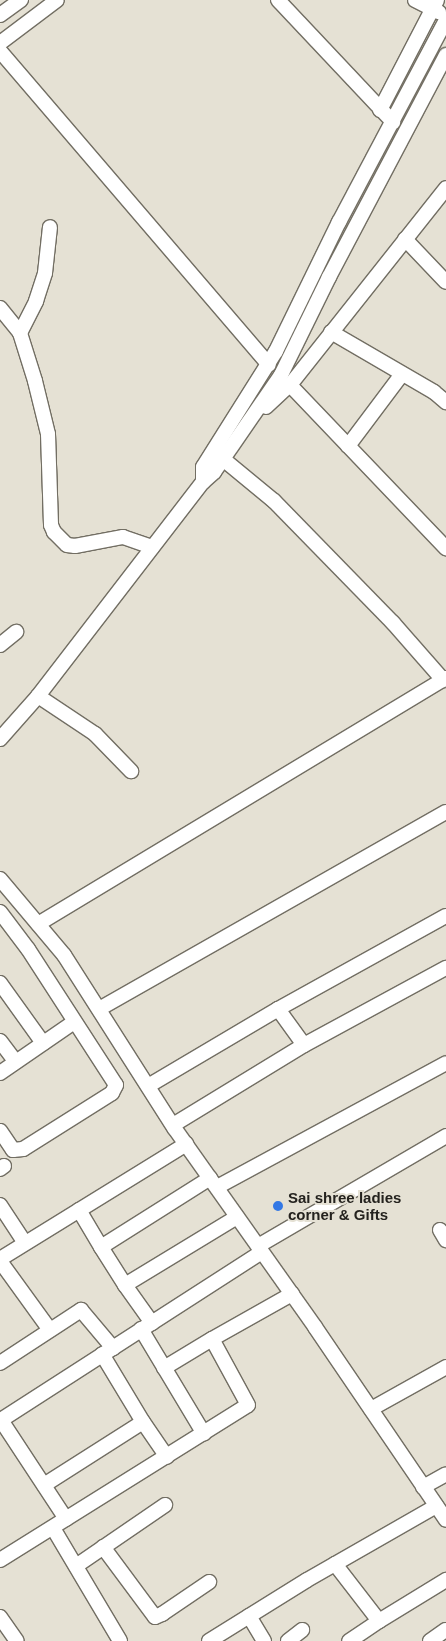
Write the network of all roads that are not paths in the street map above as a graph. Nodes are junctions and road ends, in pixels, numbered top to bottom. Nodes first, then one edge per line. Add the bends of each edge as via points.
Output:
1 (20, 0) edge
2 (57, 0) edge
3 (278, 0) edge
4 (416, 0) edge
5 (434, 4) edge
6 (0, 15) edge
7 (446, 16) edge
8 (446, 20) edge
9 (0, 43) edge
10 (0, 50) edge
11 (446, 55) edge
12 (380, 110) junction
13 (393, 122) junction
14 (446, 188) edge
15 (349, 204) junction
16 (363, 212) junction
17 (50, 227) dead end
18 (405, 239) junction
19 (446, 282) edge
20 (0, 308) edge
21 (331, 332) junction
22 (20, 333) junction
23 (269, 364) junction
24 (402, 374) junction
25 (290, 385) junction
26 (446, 402) edge
27 (248, 423) junction
28 (348, 446) junction
29 (223, 460) junction
30 (203, 482) junction
31 (152, 547) junction
32 (446, 548) edge
33 (16, 632) dead end
34 (0, 645) edge
35 (444, 679) edge
36 (38, 696) junction
37 (0, 739) edge
38 (131, 771) dead end
39 (446, 812) edge
40 (0, 880) edge
41 (0, 912) edge
42 (446, 916) edge
43 (38, 924) junction
44 (446, 968) edge
45 (0, 983) edge
46 (99, 1009) junction
47 (278, 1009) junction
48 (74, 1022) junction
49 (0, 1041) edge
50 (43, 1043) junction
51 (304, 1045) junction
52 (16, 1062) junction
53 (446, 1063) edge
54 (0, 1073) edge
55 (148, 1086) junction
56 (173, 1125) junction
57 (0, 1131) edge
58 (446, 1136) edge
59 (186, 1144) junction
60 (214, 1183) junction
61 (0, 1205) edge
62 (79, 1210) junction
63 (238, 1217) junction
64 (26, 1243) junction
65 (101, 1247) junction
66 (260, 1249) junction
67 (0, 1260) edge
68 (125, 1285) junction
69 (292, 1294) junction
70 (146, 1326) junction
71 (50, 1330) junction
72 (212, 1339) junction
73 (108, 1351) junction
74 (0, 1363) edge
75 (446, 1367) edge
76 (164, 1368) junction
77 (371, 1409) junction
78 (0, 1420) edge
79 (143, 1422) junction
80 (204, 1434) junction
81 (167, 1457) junction
82 (446, 1474) edge
83 (44, 1484) junction
84 (423, 1487) junction
85 (165, 1505) dead end
86 (436, 1506) junction
87 (66, 1519) junction
88 (446, 1520) edge
89 (53, 1528) junction
90 (103, 1547) junction
91 (0, 1560) edge
92 (334, 1564) junction
93 (76, 1566) junction
94 (446, 1580) edge
95 (209, 1582) dead end
96 (249, 1616) junction
97 (0, 1617) edge
98 (379, 1621) junction
99 (302, 1630) dead end
100 (446, 1630) edge
101 (17, 1641) edge
102 (120, 1641) edge
103 (209, 1641) edge
104 (264, 1641) edge
105 (288, 1641) edge
106 (349, 1641) edge
107 (430, 1641) edge

1 - 6 street
2 - 9 street
3 - 12 street
4 - 5 street
5 - 7 street
5 - 12 street
8 - 13 street
10 - 23 street
11 - 16 street
12 - 13 street
13 - 15 street
14 - 18 street
15 - 16 street
15 - 23 street
16 - 27 street via 281,375
17 - 22 street via 45,273
18 - 19 street
18 - 21 street
20 - 22 street
21 - 24 street
21 - 25 street
22 - 31 street via 48,434 51,525 54,532 67,544 75,546 123,537
23 - 30 street via 203,467
24 - 26 street
24 - 28 street
25 - 27 street
25 - 28 street
27 - 29 street
28 - 32 street
29 - 30 street
29 - 35 street via 274,501
30 - 31 street
31 - 36 street
33 - 34 street
35 - 43 street
36 - 37 street
36 - 38 street via 95,734
39 - 46 street
40 - 43 street
41 - 48 street via 28,949
42 - 47 street
43 - 46 street via 64,955
44 - 51 street
45 - 50 street
46 - 55 street
47 - 51 street
47 - 55 street
48 - 50 street
48 - 57 street via 113,1078 116,1090 23,1149 13,1150
49 - 52 street
50 - 52 street
51 - 56 street
52 - 54 street
53 - 60 street
55 - 56 street
56 - 59 street
58 - 66 street
59 - 60 street
59 - 62 street
60 - 63 street
60 - 65 street
61 - 64 street
62 - 64 street
62 - 65 street
63 - 66 street
63 - 68 street
64 - 67 street
65 - 68 street
66 - 69 street
66 - 70 street
67 - 71 street
68 - 70 street
69 - 72 street
69 - 77 street
70 - 73 street
70 - 76 street
71 - 73 street via 81,1310
71 - 74 street
72 - 76 street
72 - 80 street via 248,1406
73 - 78 street
73 - 79 street
75 - 77 street
76 - 80 street
77 - 84 street
78 - 83 street
79 - 81 street
79 - 83 street
80 - 81 street
81 - 87 street
82 - 84 street
83 - 87 street
84 - 86 street
85 - 90 street
86 - 88 street
86 - 92 street
87 - 89 street
89 - 91 street
89 - 93 street
90 - 93 street
90 - 95 street via 155,1617
92 - 96 street
92 - 98 street
93 - 102 street
94 - 98 street
96 - 103 street
96 - 104 street
97 - 101 street
98 - 106 street
99 - 105 street
100 - 107 street

